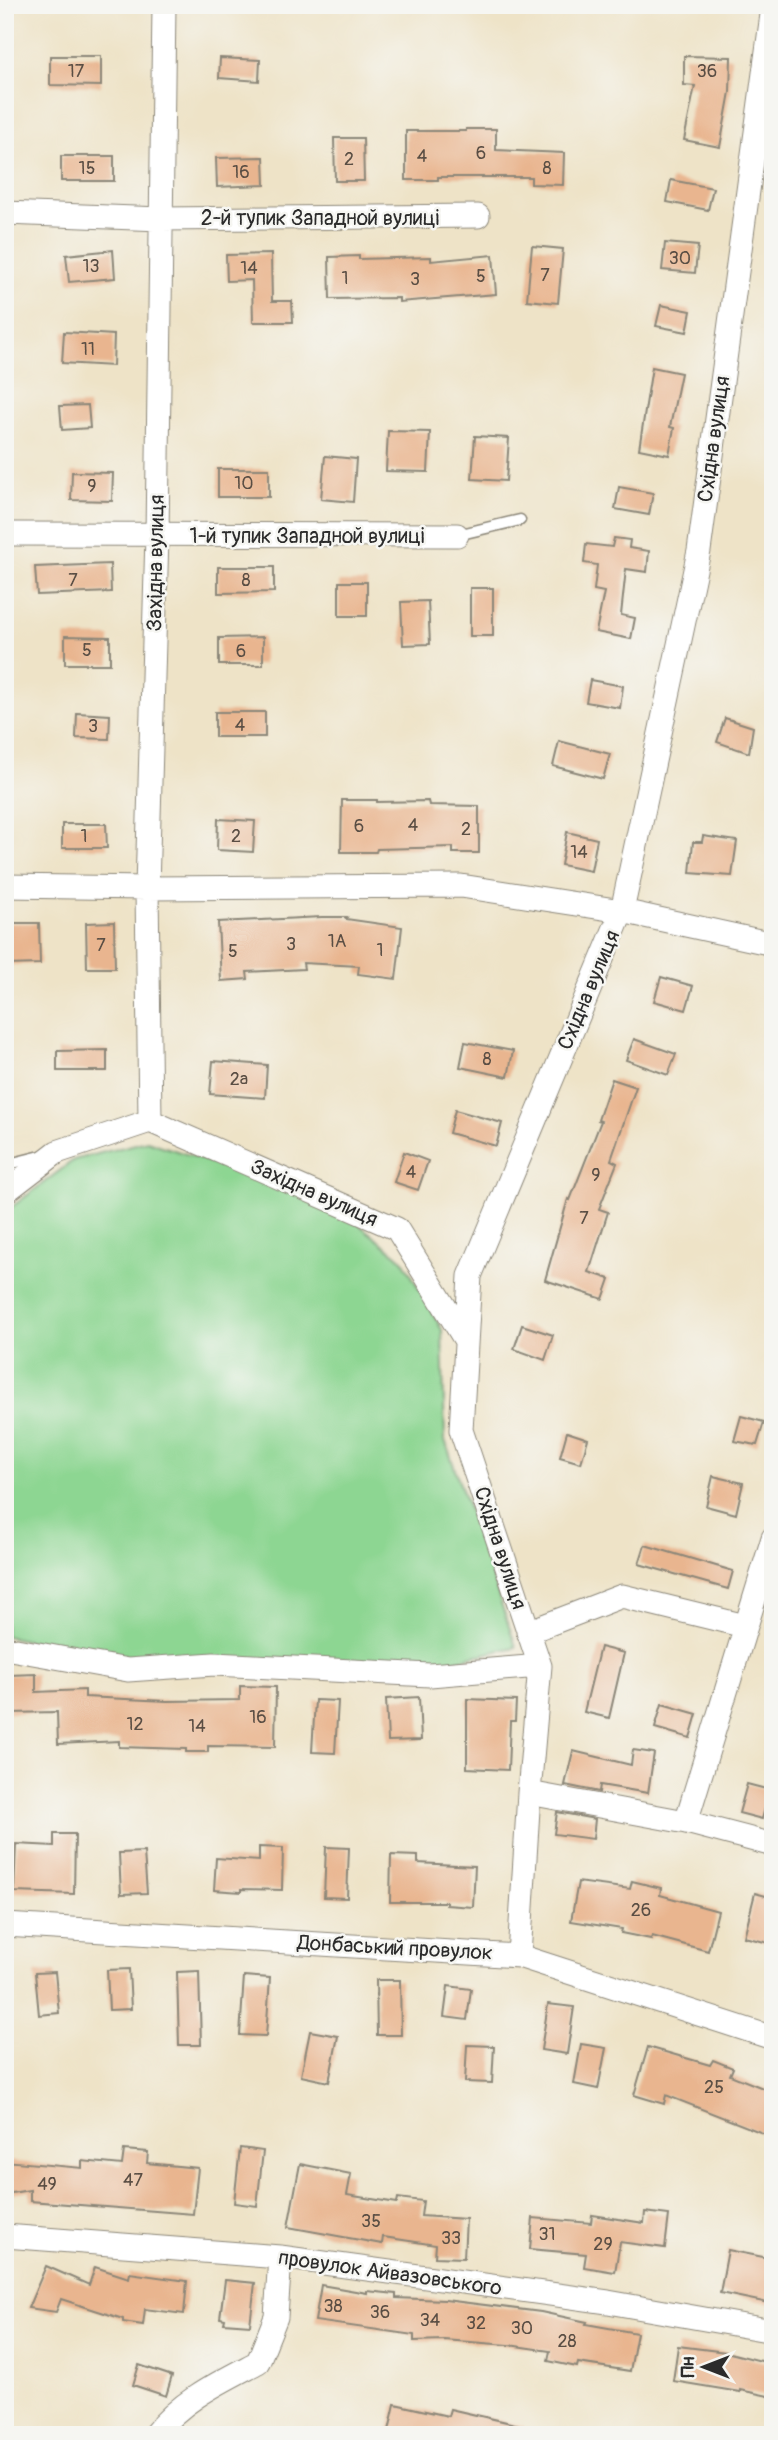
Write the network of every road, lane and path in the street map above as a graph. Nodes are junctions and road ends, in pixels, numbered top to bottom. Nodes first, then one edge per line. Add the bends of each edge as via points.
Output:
1 (164, 5) edge
2 (773, 7) edge
3 (5, 213) edge
4 (478, 216) dead end
5 (161, 219) junction
6 (520, 520) dead end
7 (5, 534) edge
8 (457, 535) joint
9 (157, 536) junction
10 (5, 886) edge
11 (147, 888) junction
12 (622, 911) junction
13 (773, 944) edge
14 (150, 1121) junction
15 (57, 1152) junction
16 (5, 1165) edge
17 (5, 1192) edge
18 (466, 1340) junction
19 (773, 1538) edge
20 (746, 1626) junction
21 (528, 1632) junction
22 (5, 1648) edge
23 (540, 1666) junction
24 (528, 1793) junction
25 (686, 1822) junction
26 (773, 1845) edge
27 (5, 1925) edge
28 (519, 1956) junction
29 (773, 2038) edge
30 (5, 2236) edge
31 (280, 2257) junction
32 (773, 2332) edge
33 (154, 2435) edge

1 - 5 street, Західна вулиця
2 - 12 street, Східна вулиця via 699,551
3 - 5 street, 2-й тупик Западной вулиці
4 - 5 street, 2-й тупик Западной вулиці
5 - 9 street, Західна вулиця
6 - 8 lane
7 - 9 street, 1-й тупик Западной вулиці
8 - 9 street, 1-й тупик Западной вулиці
9 - 11 street, Західна вулиця
10 - 11 street
11 - 12 street via 461,886
11 - 14 street, Західна вулиця
12 - 13 street
12 - 18 street, Східна вулиця via 470,1276
14 - 15 street
14 - 18 street, Західна вулиця via 397,1229
15 - 16 lane
15 - 17 street
18 - 21 street, Східна вулиця via 461,1430
19 - 20 street
20 - 21 street via 622,1596
20 - 25 street
21 - 23 street, Східна вулиця
22 - 23 street via 128,1670 214,1664 430,1675
23 - 24 street, Східна вулиця
24 - 25 street
24 - 28 street, Східна вулиця
25 - 26 street
27 - 28 street, Донбаський провулок
28 - 29 street, Донбаський провулок
30 - 31 street, провулок Айвазовського
31 - 32 street, провулок Айвазовського via 608,2302
31 - 33 street via 276,2317 258,2362 202,2391

